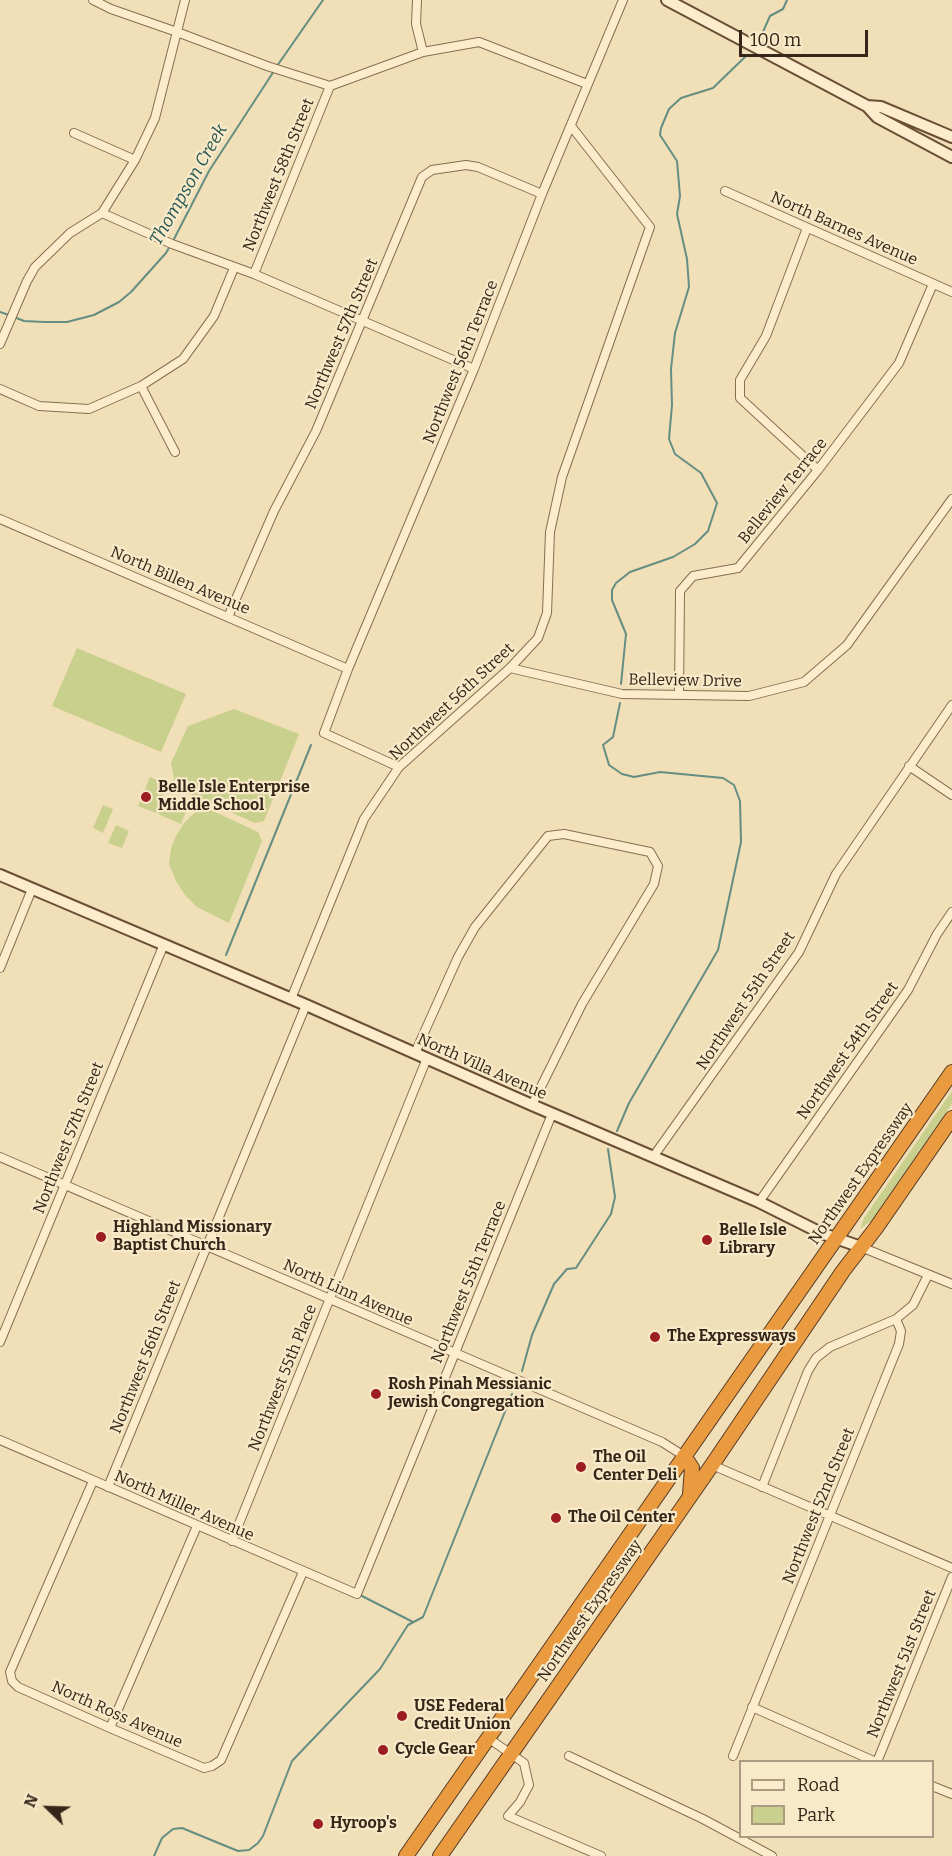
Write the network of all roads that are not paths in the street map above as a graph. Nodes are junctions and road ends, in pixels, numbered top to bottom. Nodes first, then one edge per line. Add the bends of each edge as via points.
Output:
1 (93, 0) edge
2 (185, 0) edge
3 (417, 0) edge
4 (622, 0) edge
5 (667, 0) edge
6 (177, 32) junction
7 (423, 52) junction
8 (587, 84) junction
9 (330, 86) junction
10 (867, 106) junction
11 (571, 126) junction
12 (74, 133) dead end
13 (952, 137) edge
14 (952, 157) edge
15 (135, 160) junction
16 (725, 191) dead end
17 (542, 194) junction
18 (102, 213) junction
19 (807, 228) junction
20 (234, 268) junction
21 (254, 274) junction
22 (933, 284) junction
23 (952, 292) edge
24 (362, 322) junction
25 (0, 344) edge
26 (474, 369) junction
27 (141, 386) junction
28 (0, 389) edge
29 (175, 452) dead end
30 (818, 470) junction
31 (952, 499) edge
32 (0, 519) edge
33 (228, 617) junction
34 (510, 668) junction
35 (348, 669) junction
36 (679, 695) junction
37 (952, 705) edge
38 (909, 766) junction
39 (399, 767) junction
40 (952, 795) edge
41 (0, 875) edge
42 (32, 889) junction
43 (952, 912) edge
44 (164, 945) junction
45 (0, 968) edge
46 (291, 999) junction
47 (306, 1005) junction
48 (416, 1053) junction
49 (427, 1059) junction
50 (952, 1072) edge
51 (532, 1106) junction
52 (552, 1114) junction
53 (952, 1118) edge
54 (0, 1157) edge
55 (653, 1157) junction
56 (64, 1186) junction
57 (759, 1202) junction
58 (836, 1238) junction
59 (206, 1246) junction
60 (861, 1247) junction
61 (928, 1275) junction
62 (952, 1284) edge
63 (329, 1300) junction
64 (896, 1318) junction
65 (0, 1342) edge
66 (455, 1354) junction
67 (0, 1440) edge
68 (684, 1456) junction
69 (712, 1465) junction
70 (93, 1481) junction
71 (108, 1487) junction
72 (762, 1487) junction
73 (690, 1496) junction
74 (829, 1516) junction
75 (197, 1526) junction
76 (232, 1541) junction
77 (952, 1568) edge
78 (303, 1572) junction
79 (952, 1577) edge
80 (357, 1594) joint
81 (752, 1707) junction
82 (110, 1728) junction
83 (488, 1738) junction
84 (510, 1755) junction
85 (569, 1756) dead end
86 (733, 1756) dead end
87 (875, 1760) edge
88 (877, 1760) edge
89 (934, 1786) edge
90 (952, 1794) edge
91 (406, 1856) edge
92 (440, 1856) edge
93 (601, 1856) edge
94 (772, 1856) edge

1 - 6 street
2 - 6 street
3 - 7 street via 416,24
4 - 8 street, Northwest 56th Terrace
5 - 10 street
6 - 9 street
6 - 15 street via 155,118
7 - 8 street via 479,42
7 - 9 street
8 - 11 street, Northwest 56th Terrace
9 - 21 street, Northwest 58th Street
10 - 13 street via 881,107
10 - 14 street via 877,117
11 - 17 street, Northwest 56th Terrace
11 - 34 street, Northwest 56th Street via 650,227 562,477 550,532 547,613 538,638
12 - 15 street
15 - 18 street
16 - 19 street, North Barnes Avenue
17 - 24 street, Northwest 57th Street via 466,165 432,170 422,177
17 - 26 street, Northwest 56th Terrace
18 - 20 street
18 - 25 street via 70,233 35,267
19 - 22 street, North Barnes Avenue
19 - 30 street via 766,336 740,380 740,398
20 - 21 street
20 - 27 street, Northwest 58th Street via 214,316 183,359
21 - 24 street
22 - 23 street, North Barnes Avenue
22 - 30 street, Belleview Terrace via 899,363
24 - 26 street
24 - 33 street, Northwest 57th Street via 316,431 274,511
26 - 35 street, Northwest 56th Terrace
27 - 28 street, Northwest 58th Street via 89,410 39,406
27 - 29 street
30 - 36 street, Belleview Terrace via 738,568 693,576 680,591
31 - 36 street, Belleview Drive via 847,645 804,682 749,696
32 - 33 street, North Billen Avenue
33 - 35 street, North Billen Avenue
34 - 36 street, Belleview Drive via 622,694
34 - 39 street, Northwest 56th Street
35 - 39 street, Northwest 56th Terrace via 324,733
37 - 38 street, Northwest 55th Street
38 - 40 street
38 - 55 street, Northwest 55th Street via 836,874 799,952
39 - 46 street, Northwest 56th Street via 364,819
41 - 42 street, North Villa Avenue
42 - 44 street, North Villa Avenue
42 - 45 street
43 - 57 street, Northwest 54th Street via 936,934 908,990
44 - 46 street, North Villa Avenue
44 - 56 street, Northwest 57th Street
46 - 47 street, North Villa Avenue
47 - 48 street, North Villa Avenue
47 - 59 street, Northwest 56th Street
48 - 49 street, North Villa Avenue
48 - 51 street via 475,927 548,836 564,834 651,852 658,866 654,884 582,1004
49 - 51 street, North Villa Avenue
49 - 63 street, Northwest 55th Place
50 - 58 highway, Northwest Expressway
51 - 52 street, North Villa Avenue
52 - 55 street, North Villa Avenue
52 - 66 street, Northwest 55th Terrace
53 - 60 highway, Northwest Expressway
54 - 56 street, North Linn Avenue
55 - 57 street, North Villa Avenue
56 - 59 street, North Linn Avenue
56 - 65 street, Northwest 57th Street
57 - 58 street, North Villa Avenue
58 - 60 street, North Villa Avenue
58 - 68 highway, Northwest Expressway
59 - 63 street, North Linn Avenue
59 - 71 street, Northwest 56th Street
60 - 61 street, North Villa Avenue
60 - 69 highway, Northwest Expressway
61 - 62 street, North Villa Avenue
61 - 64 street via 913,1305
63 - 66 street, North Linn Avenue
63 - 76 street, Northwest 55th Place
64 - 72 street via 830,1347 812,1364
64 - 74 street, Northwest 52nd Street via 902,1331 900,1344
66 - 68 street, North Linn Avenue via 662,1442
66 - 80 street, Northwest 55th Terrace
67 - 70 street, North Miller Avenue
68 - 73 highway via 692,1468
68 - 83 highway, Northwest Expressway
69 - 72 street
69 - 73 highway, Northwest Expressway
70 - 71 street, North Miller Avenue
70 - 82 street, North Ross Avenue via 10,1672 18,1687
71 - 75 street, North Miller Avenue
72 - 74 street
73 - 84 highway, Northwest Expressway
74 - 77 street
74 - 81 street, Northwest 52nd Street
75 - 76 street, North Miller Avenue
75 - 82 street
76 - 78 street, North Miller Avenue
78 - 80 street, North Miller Avenue
78 - 82 street, North Ross Avenue via 221,1760 204,1768
79 - 88 street, Northwest 51st Street
81 - 86 street, Northwest 52nd Street
81 - 87 street
83 - 84 street
83 - 91 highway, Northwest Expressway
84 - 92 highway, Northwest Expressway
84 - 93 street via 524,1763 529,1785 508,1816
85 - 94 street
89 - 90 street

